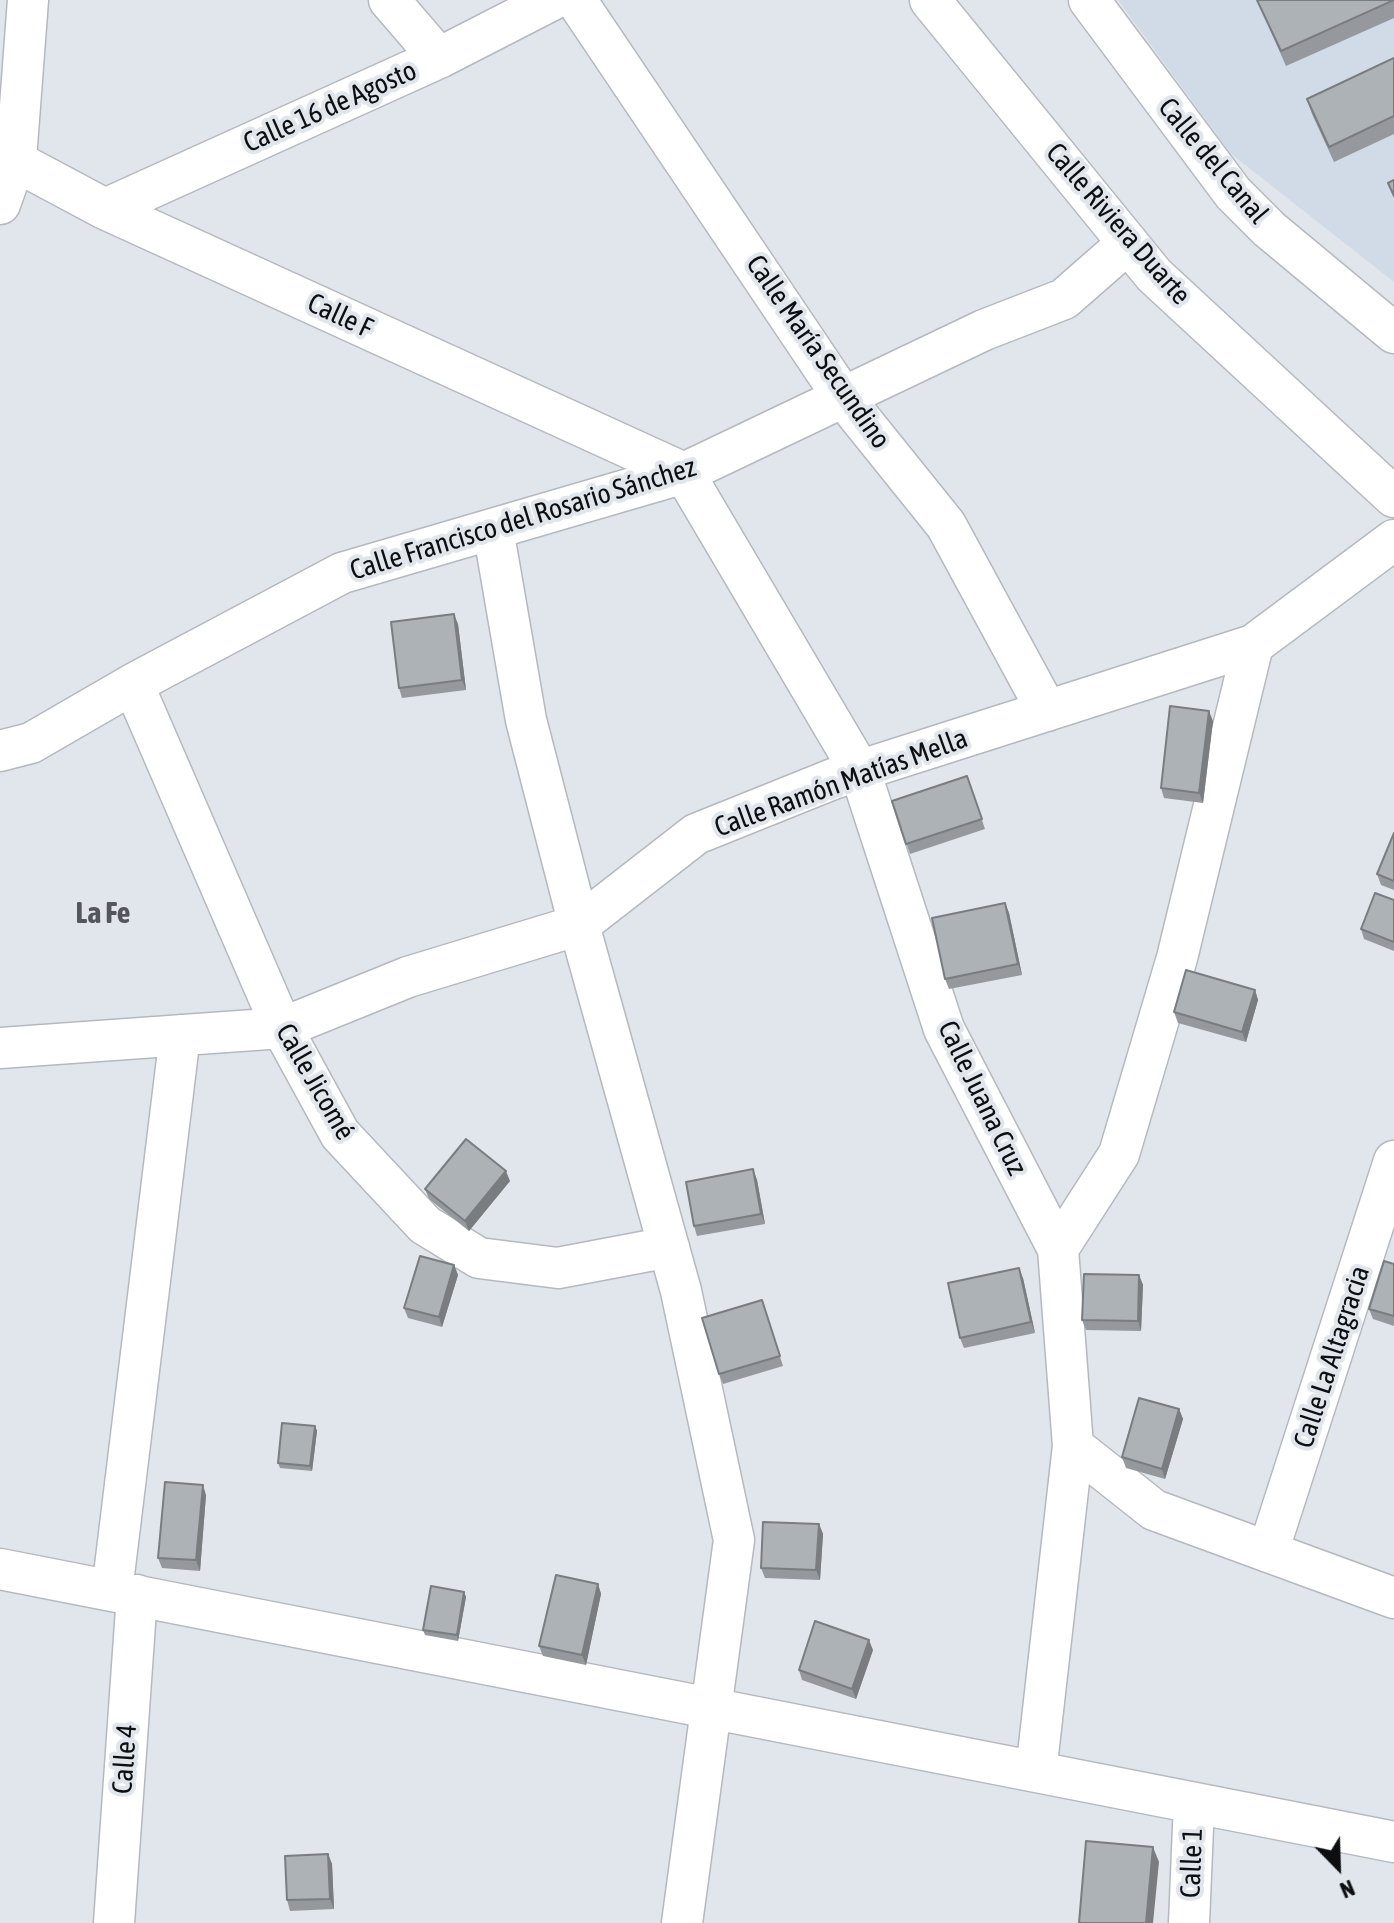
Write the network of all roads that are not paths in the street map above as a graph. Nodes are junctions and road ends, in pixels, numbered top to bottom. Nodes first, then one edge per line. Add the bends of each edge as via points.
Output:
1 (28, 0) edge
2 (389, 0) edge
3 (552, 0) edge
4 (576, 0) edge
5 (930, 0) edge
6 (1089, 0) edge
7 (439, 58) junction
8 (8, 156) edge
9 (0, 204) edge
10 (105, 209) junction
11 (1128, 243) junction
12 (1394, 333) edge
13 (843, 397) junction
14 (684, 473) junction
15 (1394, 497) edge
16 (493, 529) junction
17 (1394, 540) edge
18 (1253, 645) junction
19 (133, 684) junction
20 (1047, 711) junction
21 (0, 751) edge
22 (860, 771) junction
23 (579, 925) junction
24 (282, 1028) junction
25 (180, 1035) junction
26 (0, 1048) edge
27 (1394, 1161) edge
28 (669, 1247) junction
29 (1058, 1249) junction
30 (1073, 1446) junction
31 (1268, 1552) junction
32 (0, 1569) edge
33 (124, 1593) junction
34 (1394, 1598) edge
35 (711, 1708) junction
36 (1036, 1772) junction
37 (1194, 1803) junction
38 (1394, 1842) edge
39 (114, 1923) edge
40 (682, 1923) edge
41 (1189, 1923) edge

1 - 8 street
2 - 7 street
3 - 7 street, Calle 16 de Agosto
4 - 13 street, Calle María Secundino
5 - 11 street, Calle Riviera Duarte
6 - 12 street, Calle del Canal via 1233,193
7 - 10 street, Calle 16 de Agosto
8 - 9 street
8 - 10 street, Calle F
10 - 14 street, Calle F
11 - 13 street, Calle Francisco del Rosario Sánchez via 1064,299 984,330
11 - 15 street, Calle Riviera Duarte via 1154,275
13 - 14 street, Calle Francisco del Rosario Sánchez
13 - 20 street, Calle María Secundino via 946,525
14 - 16 street, Calle Francisco del Rosario Sánchez
14 - 22 street, Calle Juana Cruz
16 - 19 street, Calle Francisco del Rosario Sánchez via 342,573
16 - 23 street via 526,720
17 - 18 street, Calle Ramón Matías Mella
18 - 20 street, Calle Ramón Matías Mella
18 - 29 street via 1177,958 1119,1154
19 - 21 street, Calle Francisco del Rosario Sánchez via 31,743
19 - 24 street, Calle Jicomé
20 - 22 street, Calle Ramón Matías Mella
22 - 23 street, Calle Ramón Matías Mella via 696,834
22 - 29 street, Calle Juana Cruz via 944,1029
23 - 24 street, Calle Ramón Matías Mella via 408,977
23 - 28 street
24 - 25 street, Calle Ramón Matías Mella
24 - 28 street, Calle Jicomé via 340,1134 425,1225 479,1258 558,1268
25 - 26 street, Calle Ramón Matías Mella
25 - 33 street, Calle 4
27 - 31 street, Calle La Altagracia
28 - 35 street via 734,1540
29 - 30 street, Calle Juana Cruz
30 - 31 street via 1154,1510
30 - 36 street, Calle Juana Cruz
31 - 34 street
32 - 33 street
33 - 35 street
33 - 39 street, Calle 4
35 - 36 street
35 - 40 street
36 - 37 street
37 - 38 street
37 - 41 street, Calle 1

